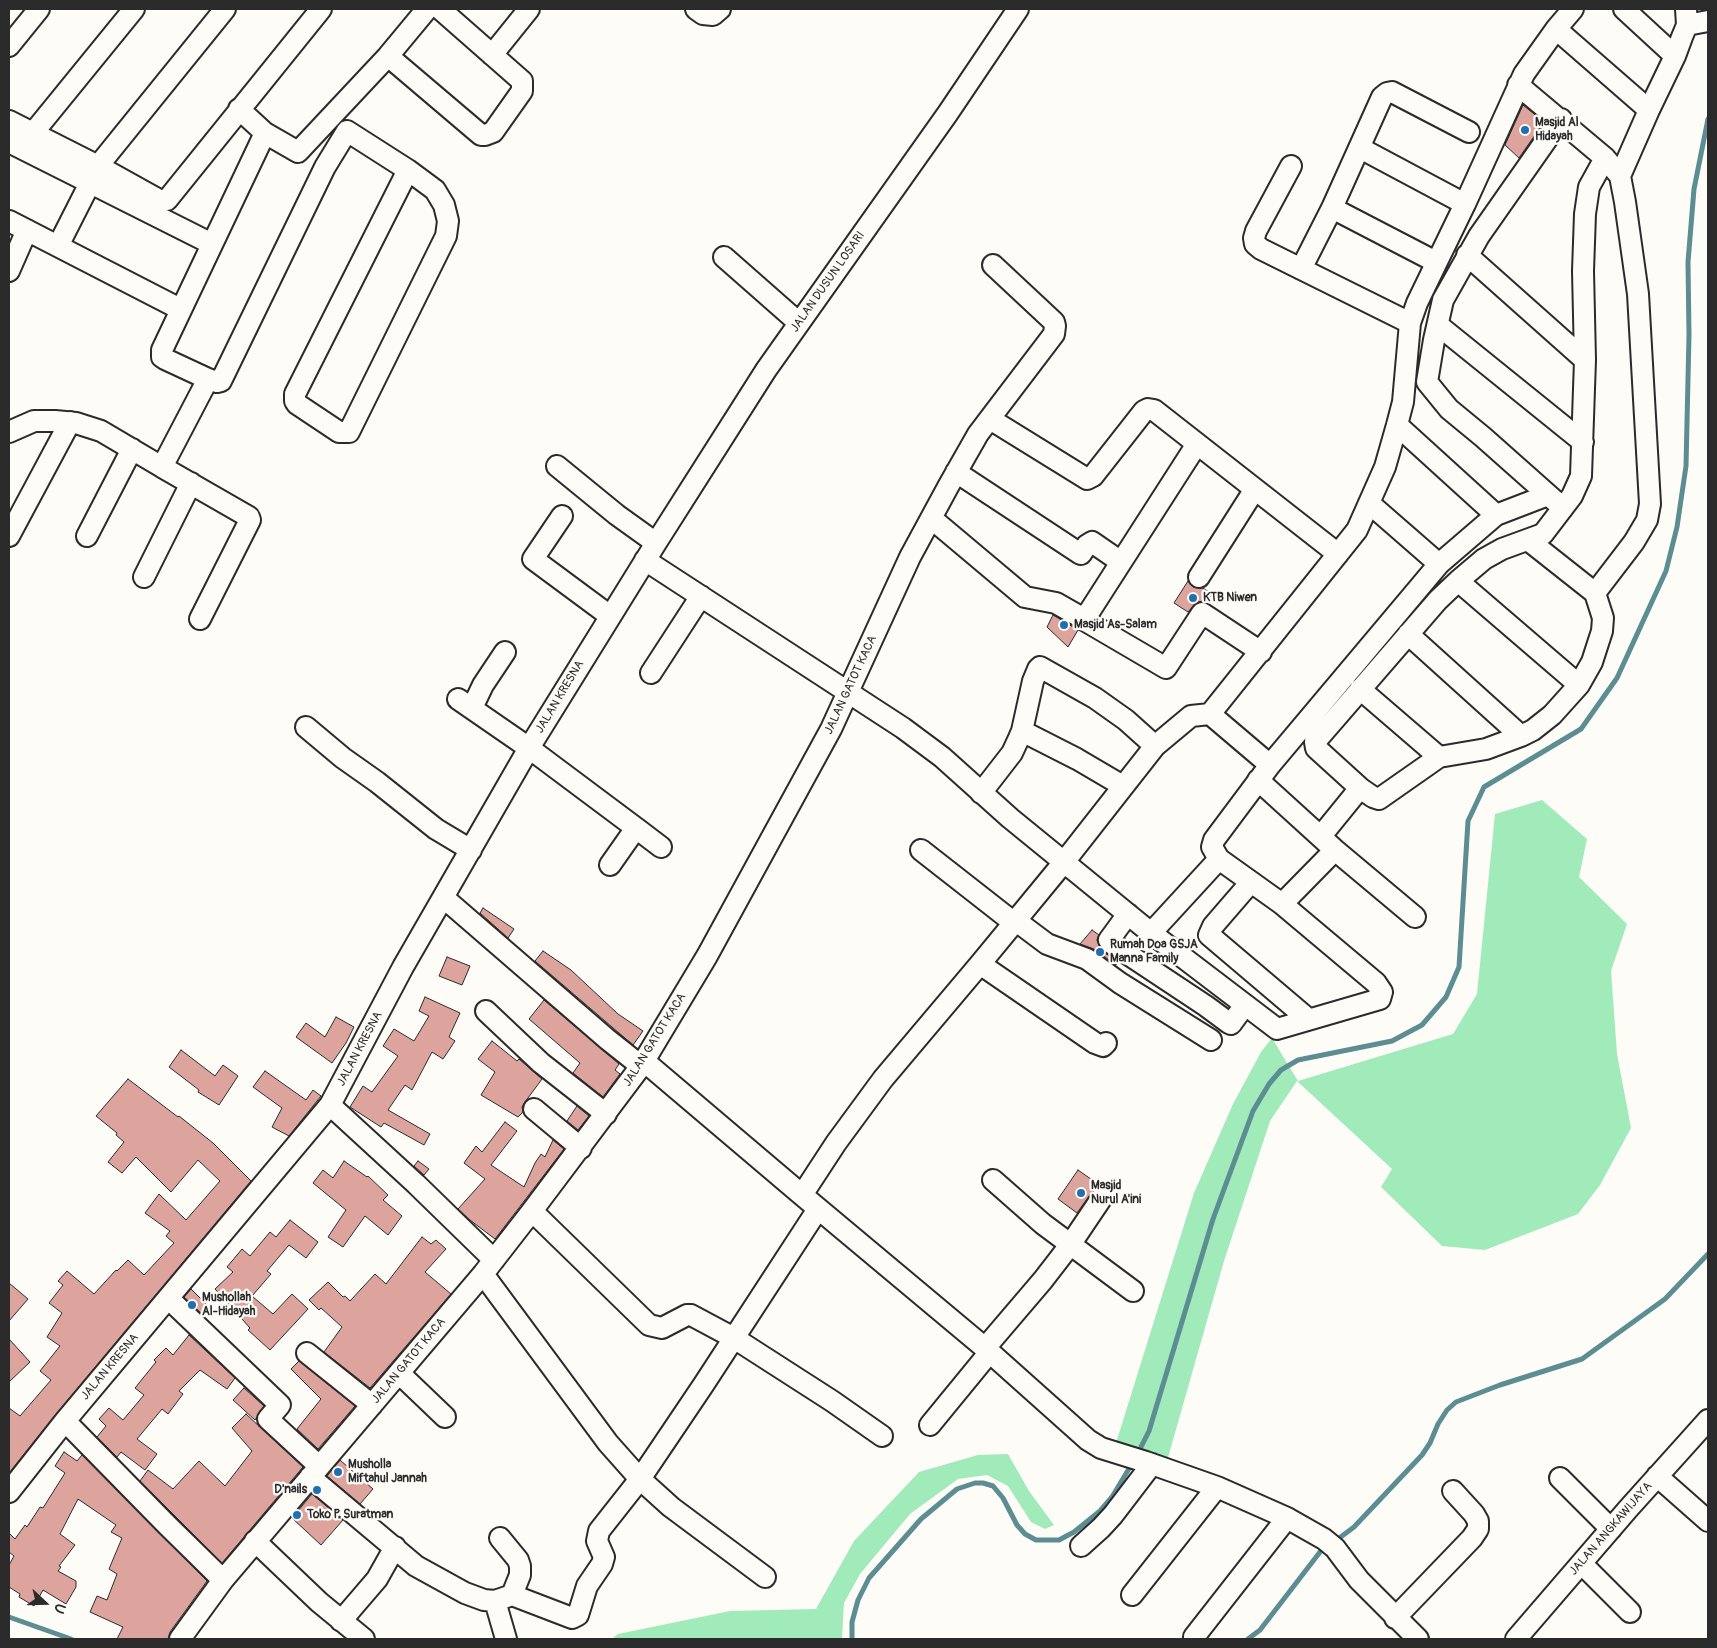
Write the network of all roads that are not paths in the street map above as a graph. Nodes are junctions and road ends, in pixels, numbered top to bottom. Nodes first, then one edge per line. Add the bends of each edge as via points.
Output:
1 (39, 9) edge
2 (134, 9) edge
3 (225, 9) edge
4 (321, 9) edge
5 (427, 9) edge
6 (440, 9) edge
7 (529, 9) edge
8 (696, 9) edge
9 (720, 9) edge
10 (1018, 9) edge
11 (1573, 9) edge
12 (1624, 9) edge
13 (1695, 19) edge
14 (1556, 29) junction
15 (9, 46) edge
16 (492, 55) junction
17 (388, 56) junction
18 (1675, 56) junction
19 (1518, 85) junction
20 (239, 109) junction
21 (1649, 110) junction
22 (331, 118) junction
23 (1561, 119) junction
24 (9, 121) edge
25 (347, 131) junction
26 (1469, 132) dead end
27 (33, 133) junction
28 (265, 133) junction
29 (9, 142) edge
30 (1360, 148) junction
31 (298, 152) junction
32 (1605, 158) junction
33 (1291, 166) dead end
34 (325, 167) junction
35 (408, 170) junction
36 (94, 175) junction
37 (1620, 176) junction
38 (1466, 204) junction
39 (1332, 208) junction
40 (9, 221) edge
41 (27, 230) junction
42 (212, 244) junction
43 (58, 246) junction
44 (1468, 255) junction
45 (724, 257) dead end
46 (1436, 262) junction
47 (993, 265) dead end
48 (1301, 269) junction
49 (9, 272) edge
50 (180, 309) junction
51 (799, 323) junction
52 (1410, 323) junction
53 (1438, 325) junction
54 (1585, 360) junction
55 (208, 379) junction
56 (990, 419) junction
57 (70, 422) junction
58 (1398, 425) junction
59 (9, 432) edge
60 (1582, 442) junction
61 (1197, 444) junction
62 (132, 449) junction
63 (557, 466) dead end
64 (162, 467) junction
65 (956, 472) junction
66 (191, 483) junction
67 (1255, 489) junction
68 (1555, 502) junction
69 (1369, 503) junction
70 (1496, 515) junction
71 (562, 516) dead end
72 (931, 518) junction
73 (9, 536) edge
74 (87, 536) dead end
75 (1528, 540) junction
76 (656, 543) junction
77 (1338, 554) junction
78 (645, 560) junction
79 (1121, 562) junction
80 (1439, 564) junction
81 (1199, 577) dead end
82 (144, 578) dead end
83 (1458, 581) junction
84 (1595, 593) junction
85 (701, 596) junction
86 (610, 616) junction
87 (200, 619) dead end
88 (1084, 619) junction
89 (1408, 634) junction
90 (505, 652) dead end
91 (1261, 652) junction
92 (651, 673) dead end
93 (1579, 685) junction
94 (1360, 688) junction
95 (848, 692) junction
96 (1210, 714) junction
97 (306, 727) dead end
98 (1022, 731) junction
99 (1522, 736) junction
100 (1155, 746) junction
101 (530, 748) junction
102 (1439, 757) junction
103 (1264, 772) junction
104 (1123, 786) junction
105 (1360, 788) junction
106 (981, 793) junction
107 (636, 828) junction
108 (1328, 843) junction
109 (661, 847) dead end
110 (471, 850) junction
111 (921, 850) dead end
112 (1219, 859) junction
113 (1064, 862) junction
114 (610, 865) dead end
115 (1251, 882) junction
116 (444, 898) junction
117 (1282, 904) junction
118 (1128, 914) junction
119 (1415, 917) dead end
120 (1014, 921) junction
121 (1151, 933) junction
122 (980, 964) junction
123 (1245, 1005) junction
124 (486, 1011) dead end
125 (1308, 1019) junction
126 (1211, 1040) dead end
127 (1106, 1043) dead end
128 (643, 1064) junction
129 (330, 1105) junction
130 (534, 1109) dead end
131 (606, 1114) junction
132 (581, 1148) junction
133 (992, 1180) dead end
134 (1105, 1193) dead end
135 (802, 1195) junction
136 (818, 1209) junction
137 (532, 1211) junction
138 (1070, 1245) junction
139 (489, 1267) junction
140 (1133, 1291) dead end
141 (168, 1298) junction
142 (734, 1338) junction
143 (987, 1350) junction
144 (307, 1353) dead end
145 (399, 1373) junction
146 (372, 1405) junction
147 (445, 1417) dead end
148 (1708, 1420) edge
149 (65, 1421) junction
150 (930, 1425) dead end
151 (882, 1436) dead end
152 (1149, 1463) junction
153 (315, 1472) junction
154 (1658, 1476) junction
155 (1560, 1478) dead end
156 (640, 1479) junction
157 (1218, 1487) junction
158 (1453, 1491) dead end
159 (9, 1492) edge
160 (1288, 1518) junction
161 (1708, 1521) edge
162 (1611, 1529) junction
163 (500, 1538) dead end
164 (255, 1541) junction
165 (1081, 1546) dead end
166 (395, 1547) junction
167 (1582, 1564) junction
168 (765, 1577) dead end
169 (223, 1580) junction
170 (1132, 1595) dead end
171 (503, 1598) junction
172 (1630, 1612) dead end
173 (1395, 1618) junction
174 (341, 1621) junction
175 (1194, 1637) dead end
176 (180, 1639) edge
177 (364, 1639) edge
178 (506, 1639) edge
179 (1418, 1639) edge
180 (1516, 1639) edge

1 - 15 street
2 - 27 street
3 - 36 street
4 - 20 street
5 - 17 street
6 - 16 street
7 - 16 street
8 - 9 street via 713,15
10 - 51 street, JALAN DUSUN LOSARI
11 - 14 street
12 - 18 street
13 - 18 street
14 - 19 street
14 - 21 street
16 - 17 street via 522,81 523,89 493,132 485,136
17 - 22 street
18 - 21 street
19 - 23 street
19 - 38 street
20 - 28 street
20 - 36 street via 167,200 161,201
21 - 37 street
22 - 25 street
22 - 31 street
23 - 32 street
23 - 44 street via 1493,214
24 - 27 street
25 - 34 street
25 - 35 street
26 - 30 street via 1392,92 1382,97
27 - 36 street
28 - 31 street
28 - 42 street
29 - 36 street
30 - 38 street
30 - 39 street
31 - 34 street
32 - 37 street
32 - 54 street via 1588,187 1585,214
33 - 48 street via 1254,238 1261,249
34 - 55 street via 222,381
35 - 35 street via 295,394 297,404 339,432 349,432 446,236 448,221 444,205 435,190
36 - 42 street
36 - 43 street
37 - 84 street via 1638,294 1650,504 1646,520 1634,542
38 - 46 street
39 - 46 street
39 - 48 street
40 - 41 street
41 - 43 street
41 - 49 street
42 - 50 street
43 - 50 street
44 - 53 street via 1443,300
44 - 54 street
45 - 51 street
46 - 52 street
47 - 56 street, JALAN GATOT KACA via 1055,326 1054,334
48 - 52 street
50 - 55 street via 162,357
51 - 76 street, JALAN DUSUN LOSARI
52 - 58 street
53 - 60 street
53 - 68 street via 1427,382 1448,409
54 - 60 street
55 - 64 street
56 - 61 street via 1087,479 1093,476 1148,409 1154,410
56 - 65 street, JALAN GATOT KACA
57 - 59 street via 34,421
57 - 62 street via 96,429
57 - 73 street
58 - 69 street
58 - 70 street
60 - 68 street via 1580,476 1572,496
61 - 67 street
61 - 79 street
62 - 64 street
62 - 74 street
63 - 76 street
64 - 66 street
65 - 72 street, JALAN GATOT KACA
65 - 79 street via 1079,553 1092,542
66 - 82 street
66 - 87 street via 250,520
67 - 77 street
67 - 81 street
68 - 70 street
68 - 75 street via 1543,534
69 - 77 street via 1357,530
69 - 80 street
70 - 80 street
71 - 86 street via 533,559
72 - 88 street via 1025,597 1056,603
72 - 95 street, JALAN GATOT KACA
75 - 83 street via 1484,559
75 - 84 street
76 - 78 street, JALAN DUSUN LOSARI
77 - 91 street
78 - 85 street
78 - 86 street, JALAN KRESNA
79 - 88 street
80 - 103 street
83 - 89 street
83 - 93 street
84 - 93 street via 1603,618 1602,631 1592,662
85 - 92 street
85 - 95 street
86 - 101 street, JALAN KRESNA
88 - 91 street via 1166,668 1202,614
89 - 94 street
89 - 99 street
90 - 101 street via 483,685 465,704
91 - 96 street
93 - 99 street via 1552,715
94 - 102 street
94 - 105 street via 1315,742 1316,748
95 - 106 street via 903,728
95 - 128 street, JALAN GATOT KACA via 776,832
96 - 100 street via 1190,716
96 - 103 street
97 - 110 street via 428,823
98 - 100 street via 1033,681 1038,669 1042,668 1095,698
98 - 104 street
98 - 106 street via 1012,753
99 - 102 street via 1486,749
100 - 104 street
101 - 107 street
101 - 110 street, JALAN KRESNA
102 - 105 street via 1379,799
103 - 108 street
103 - 112 street via 1214,840 1212,847
104 - 113 street
105 - 108 street
106 - 113 street
107 - 109 street
107 - 114 street
108 - 117 street
108 - 119 street
110 - 116 street, JALAN KRESNA
111 - 120 street
112 - 115 street
112 - 121 street
113 - 118 street
113 - 120 street
115 - 117 street
115 - 125 street via 1209,934
116 - 128 street via 607,1039
116 - 129 street, JALAN KRESNA via 403,967
117 - 125 street via 1376,983 1382,992 1380,999
118 - 121 street
118 - 123 street via 1109,940 1111,943 1229,1024
120 - 122 street
120 - 126 street via 1047,944 1087,959
121 - 123 street
122 - 127 street via 1096,1043 1102,1046
122 - 135 street via 883,1079
123 - 125 street via 1277,1029
124 - 131 street via 541,1063
128 - 131 street, JALAN GATOT KACA
128 - 135 street
129 - 139 street via 416,1184
129 - 141 street, JALAN KRESNA
130 - 132 street
131 - 132 street, JALAN GATOT KACA
132 - 137 street, JALAN GATOT KACA
133 - 138 street
134 - 138 street
135 - 136 street
136 - 142 street
136 - 143 street
137 - 139 street, JALAN GATOT KACA
137 - 142 street via 649,1325 662,1328 692,1315
138 - 140 street
138 - 143 street
139 - 145 street, JALAN GATOT KACA
139 - 156 street via 608,1442
141 - 149 street, JALAN KRESNA
141 - 153 street via 280,1405 268,1419
142 - 151 street
142 - 156 street
143 - 150 street
143 - 152 street via 1088,1440 1101,1448
144 - 146 street
145 - 146 street, JALAN GATOT KACA
145 - 147 street
146 - 153 street, JALAN GATOT KACA
148 - 154 street, JALAN ANGKAWIJAYA
149 - 159 street, JALAN KRESNA
149 - 169 street
152 - 157 street
152 - 165 street via 1102,1528
153 - 164 street, JALAN GATOT KACA
153 - 166 street
154 - 161 street
154 - 162 street, JALAN ANGKAWIJAYA
155 - 162 street
156 - 168 street via 671,1507
156 - 171 street via 599,1531 597,1541 604,1557 587,1586 578,1615 572,1618
157 - 160 street
157 - 170 street
158 - 173 street via 1474,1514 1478,1529
160 - 173 street via 1335,1548 1359,1580
160 - 175 street
162 - 167 street, JALAN ANGKAWIJAYA
163 - 171 street via 520,1566 520,1575
164 - 169 street, JALAN GATOT KACA
164 - 174 street
166 - 171 street via 416,1566 465,1593 484,1600
166 - 174 street via 377,1579
167 - 172 street
167 - 180 street, JALAN ANGKAWIJAYA
169 - 176 street, JALAN GATOT KACA
171 - 178 street
173 - 179 street
174 - 177 street

